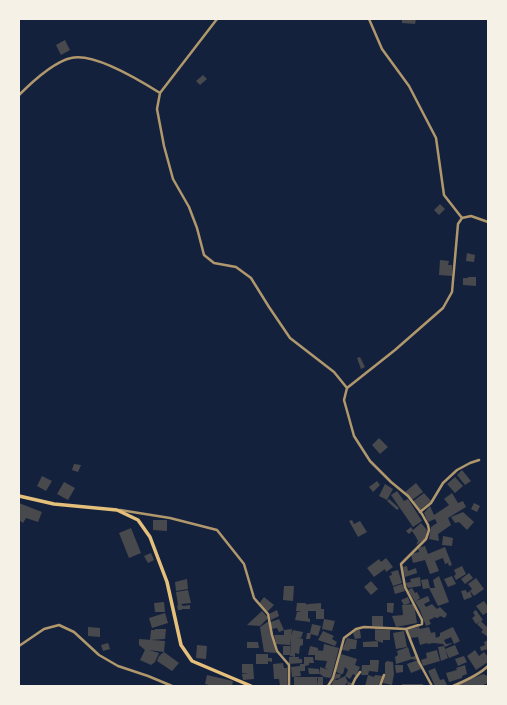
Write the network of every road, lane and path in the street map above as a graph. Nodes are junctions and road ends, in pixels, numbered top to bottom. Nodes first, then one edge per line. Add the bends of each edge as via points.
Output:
1 (217, 19) edge
2 (369, 19) edge
3 (160, 93) junction
4 (19, 95) edge
5 (462, 218) junction
6 (488, 222) edge
7 (347, 388) junction
8 (479, 460) dead end
9 (19, 496) edge
10 (117, 510) junction
11 (420, 512) junction
12 (406, 629) junction
13 (19, 646) edge
14 (488, 666) edge
15 (360, 672) dead end
16 (384, 675) dead end
17 (248, 685) edge
18 (172, 686) edge
19 (289, 686) edge
20 (328, 686) edge
21 (352, 686) edge
22 (380, 686) edge
23 (432, 686) edge
24 (453, 686) edge

1 - 3 street
2 - 5 street via 382,50 408,86 436,138 444,195
3 - 4 street via 126,73 91,59 72,58 56,64
3 - 7 street via 157,109 164,146 173,179 189,206 204,255 214,263 236,267 251,278 290,338 334,372
5 - 6 street via 471,216
5 - 7 street via 458,224 452,292 443,308
7 - 11 street via 344,400 354,436 370,461 408,496
8 - 11 street via 457,470 443,483 431,503
9 - 10 main road via 54,504
10 - 17 main road via 138,520 150,537 167,582 181,645 192,661
10 - 19 street via 170,518 217,530 244,564 254,598 268,614 277,651 289,665
11 - 12 street via 428,524 426,539 401,564 405,587 420,614 422,624
12 - 20 street via 356,629 344,638 333,678
12 - 23 street
13 - 18 street via 44,629 59,625 74,632 100,655 118,666
14 - 24 street
15 - 21 street
16 - 22 street

